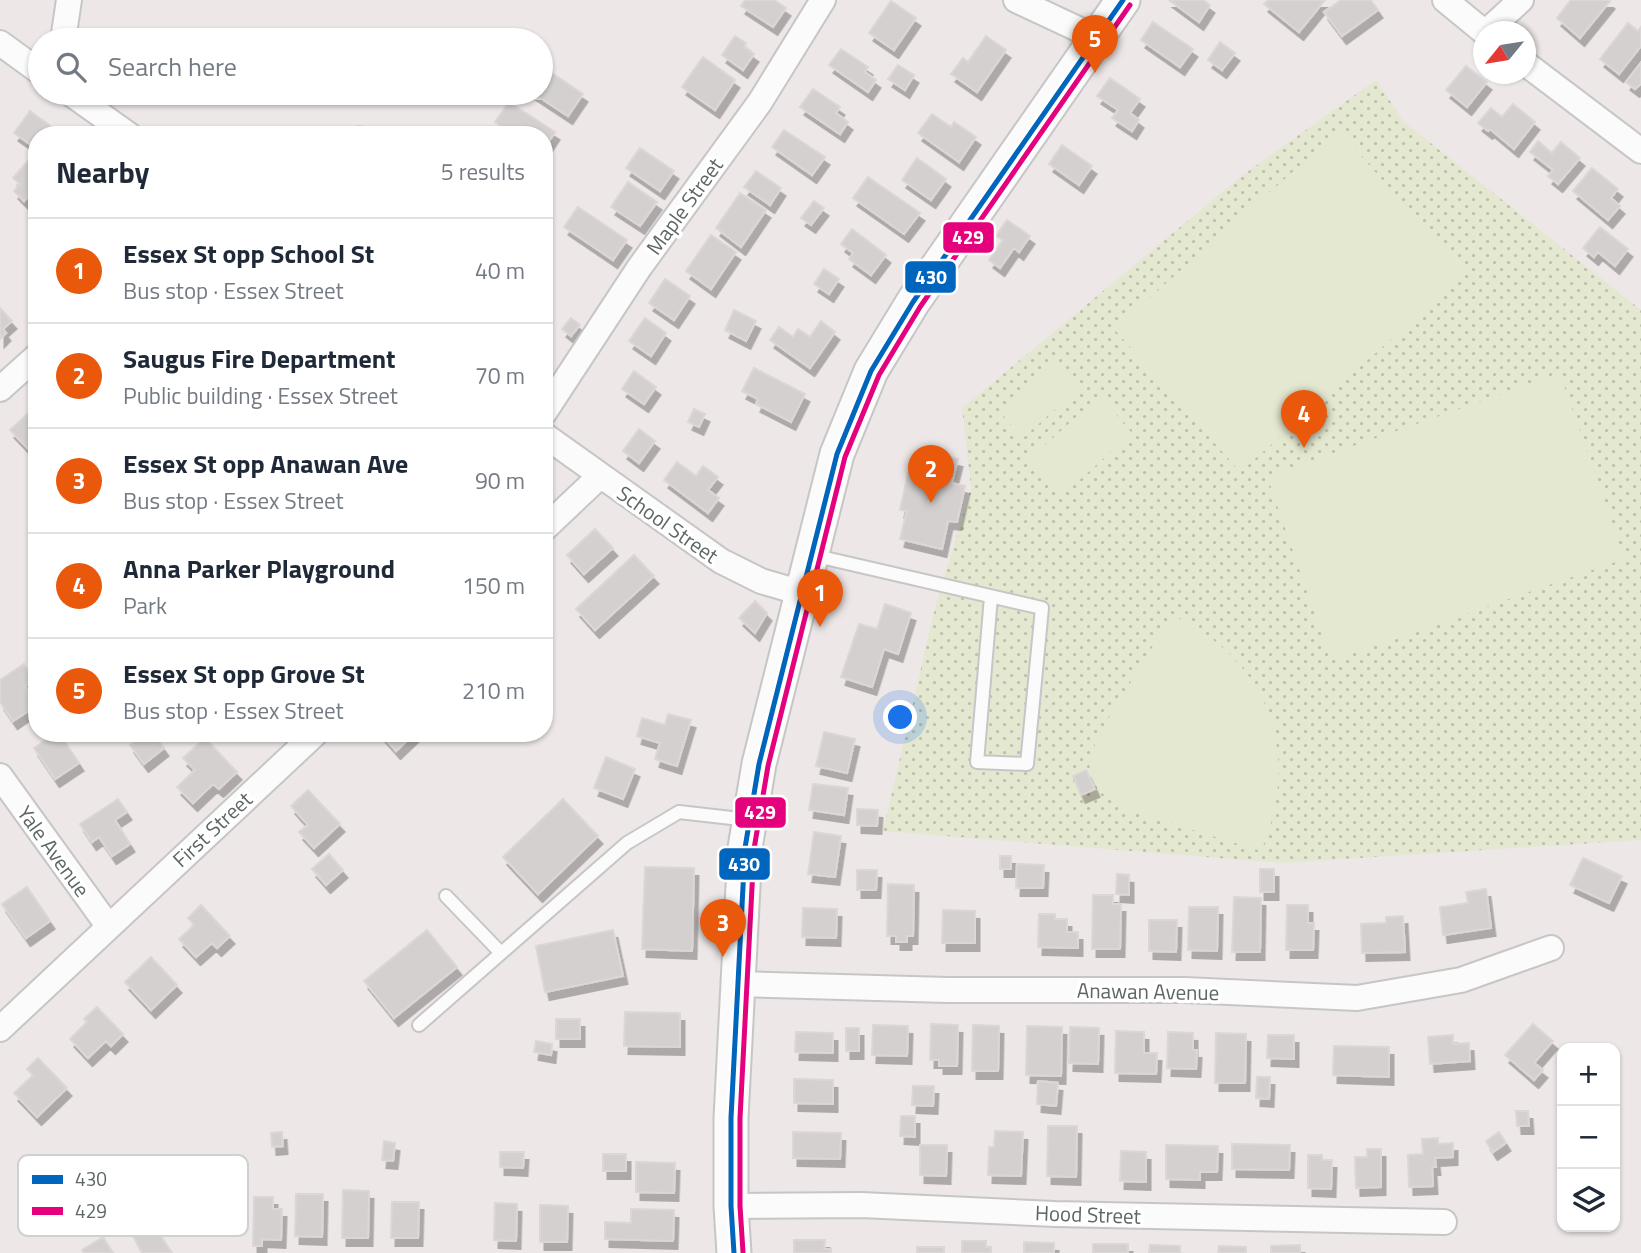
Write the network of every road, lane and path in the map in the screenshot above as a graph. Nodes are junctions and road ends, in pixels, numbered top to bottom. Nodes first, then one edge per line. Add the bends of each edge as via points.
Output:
1 (69, 0) edge
2 (823, 0) edge
3 (1016, 0) edge
4 (1123, 0) edge
5 (1445, 0) edge
6 (1521, 0) edge
7 (1497, 21) edge
8 (1473, 22) edge
9 (65, 28) edge
10 (1097, 38) junction
11 (0, 43) edge
12 (28, 63) edge
13 (1536, 72) edge
14 (87, 105) edge
15 (117, 126) edge
16 (1641, 151) edge
17 (28, 364) edge
18 (0, 389) edge
19 (553, 399) edge
20 (553, 442) edge
21 (600, 476) junction
22 (553, 520) edge
23 (811, 555) junction
24 (802, 593) junction
25 (991, 597) junction
26 (306, 742) edge
27 (0, 776) edge
28 (749, 821) junction
29 (446, 896) dead end
30 (109, 927) junction
31 (1551, 948) dead end
32 (501, 953) junction
33 (738, 984) junction
34 (419, 1025) dead end
35 (0, 1028) edge
36 (731, 1206) junction
37 (1444, 1222) dead end
38 (734, 1253) edge

1 - 9 street
2 - 19 street, Maple Street via 760,102 639,268
3 - 10 street
4 - 10 main road
5 - 8 street
6 - 7 street
10 - 23 main road via 927,280 871,372 837,454
11 - 12 street
13 - 16 street
14 - 15 street
17 - 18 street
20 - 21 street, School Street
21 - 22 street
21 - 24 street, School Street via 730,566
23 - 24 main road
23 - 25 lane
24 - 28 main road
25 - 25 lane via 977,762 1027,764 1042,608
26 - 30 street, First Street
27 - 30 street, Yale Avenue
28 - 32 lane via 678,813 627,843
28 - 33 main road
29 - 32 lane
30 - 35 street, First Street
31 - 33 street, Anawan Avenue via 1461,980 1357,998 1185,990
32 - 34 lane
33 - 36 main road
36 - 37 street, Hood Street via 861,1205
36 - 38 main road

